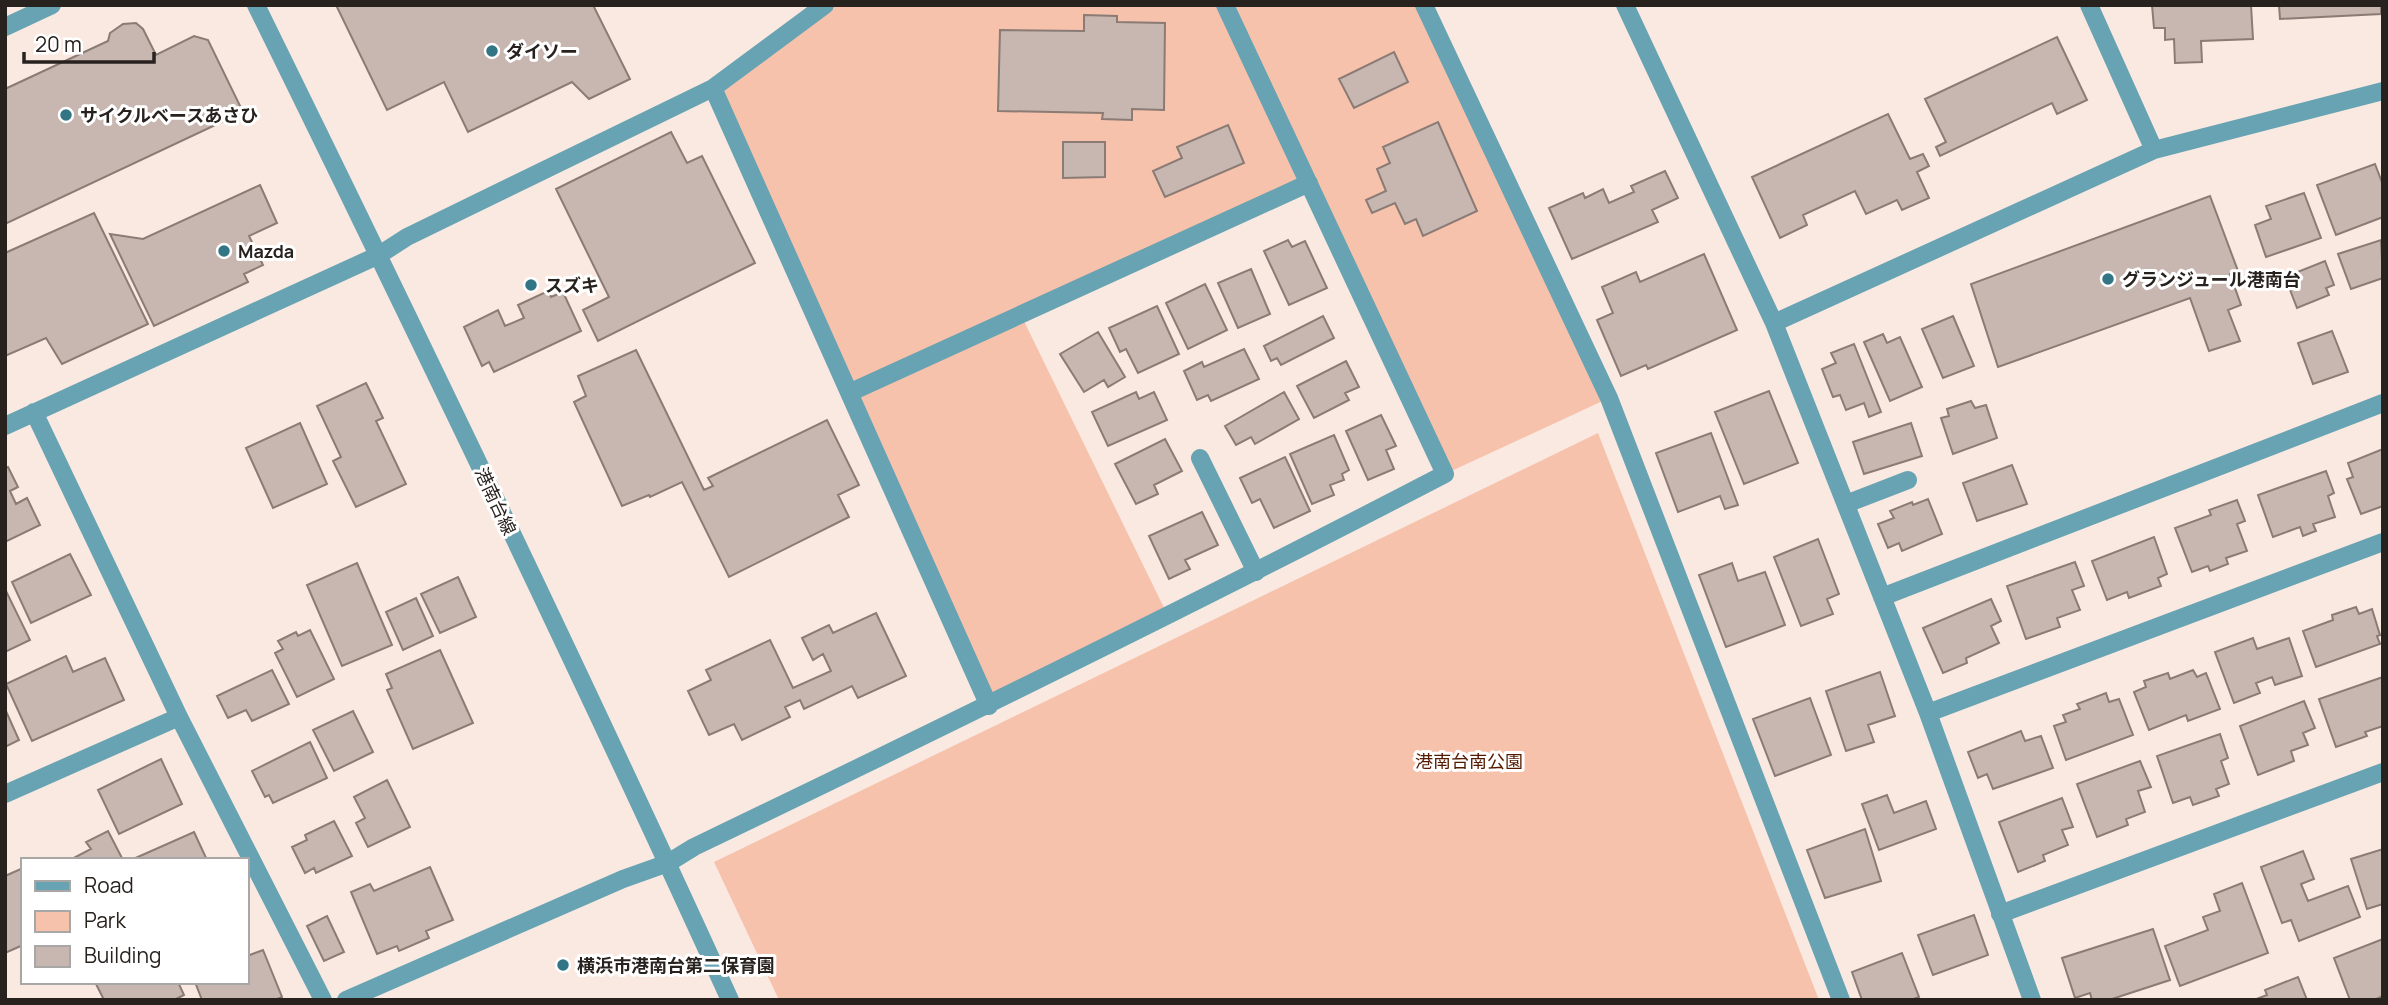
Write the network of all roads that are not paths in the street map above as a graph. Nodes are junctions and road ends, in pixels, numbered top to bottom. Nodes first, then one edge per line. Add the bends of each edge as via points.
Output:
1 (52, 5) edge
2 (256, 5) edge
3 (825, 5) edge
4 (1225, 5) edge
5 (1424, 5) edge
6 (1625, 5) edge
7 (2089, 5) edge
8 (5, 27) edge
9 (713, 88) junction
10 (2383, 91) edge
11 (2154, 150) junction
12 (1309, 183) junction
13 (379, 256) junction
14 (1773, 323) junction
15 (851, 393) junction
16 (2383, 403) edge
17 (34, 412) junction
18 (5, 426) edge
19 (1200, 458) dead end
20 (1908, 480) dead end
21 (1846, 504) junction
22 (2383, 542) edge
23 (1256, 572) junction
24 (1882, 597) junction
25 (989, 706) junction
26 (1928, 713) junction
27 (180, 717) junction
28 (2383, 772) edge
29 (5, 794) edge
30 (668, 863) junction
31 (2000, 914) junction
32 (323, 1000) edge
33 (346, 1000) edge
34 (730, 1000) edge
35 (1841, 1000) edge
36 (2032, 1000) edge

1 - 8 street
2 - 13 street, 港南台線
3 - 9 street
4 - 12 street
5 - 35 street via 1609,398
6 - 14 street
7 - 11 street
9 - 13 street via 407,237
9 - 15 street
10 - 11 street
11 - 14 street
12 - 15 street
12 - 23 street via 1445,474
13 - 17 street
13 - 30 street, 港南台線
14 - 21 street
15 - 25 street
16 - 24 street
17 - 18 street
17 - 27 street
19 - 23 street
20 - 21 street
21 - 24 street
22 - 26 street
23 - 25 street
24 - 26 street
25 - 30 street
26 - 31 street
27 - 29 street
27 - 32 street
28 - 31 street
30 - 33 street
30 - 34 street, 港南台線
31 - 36 street

